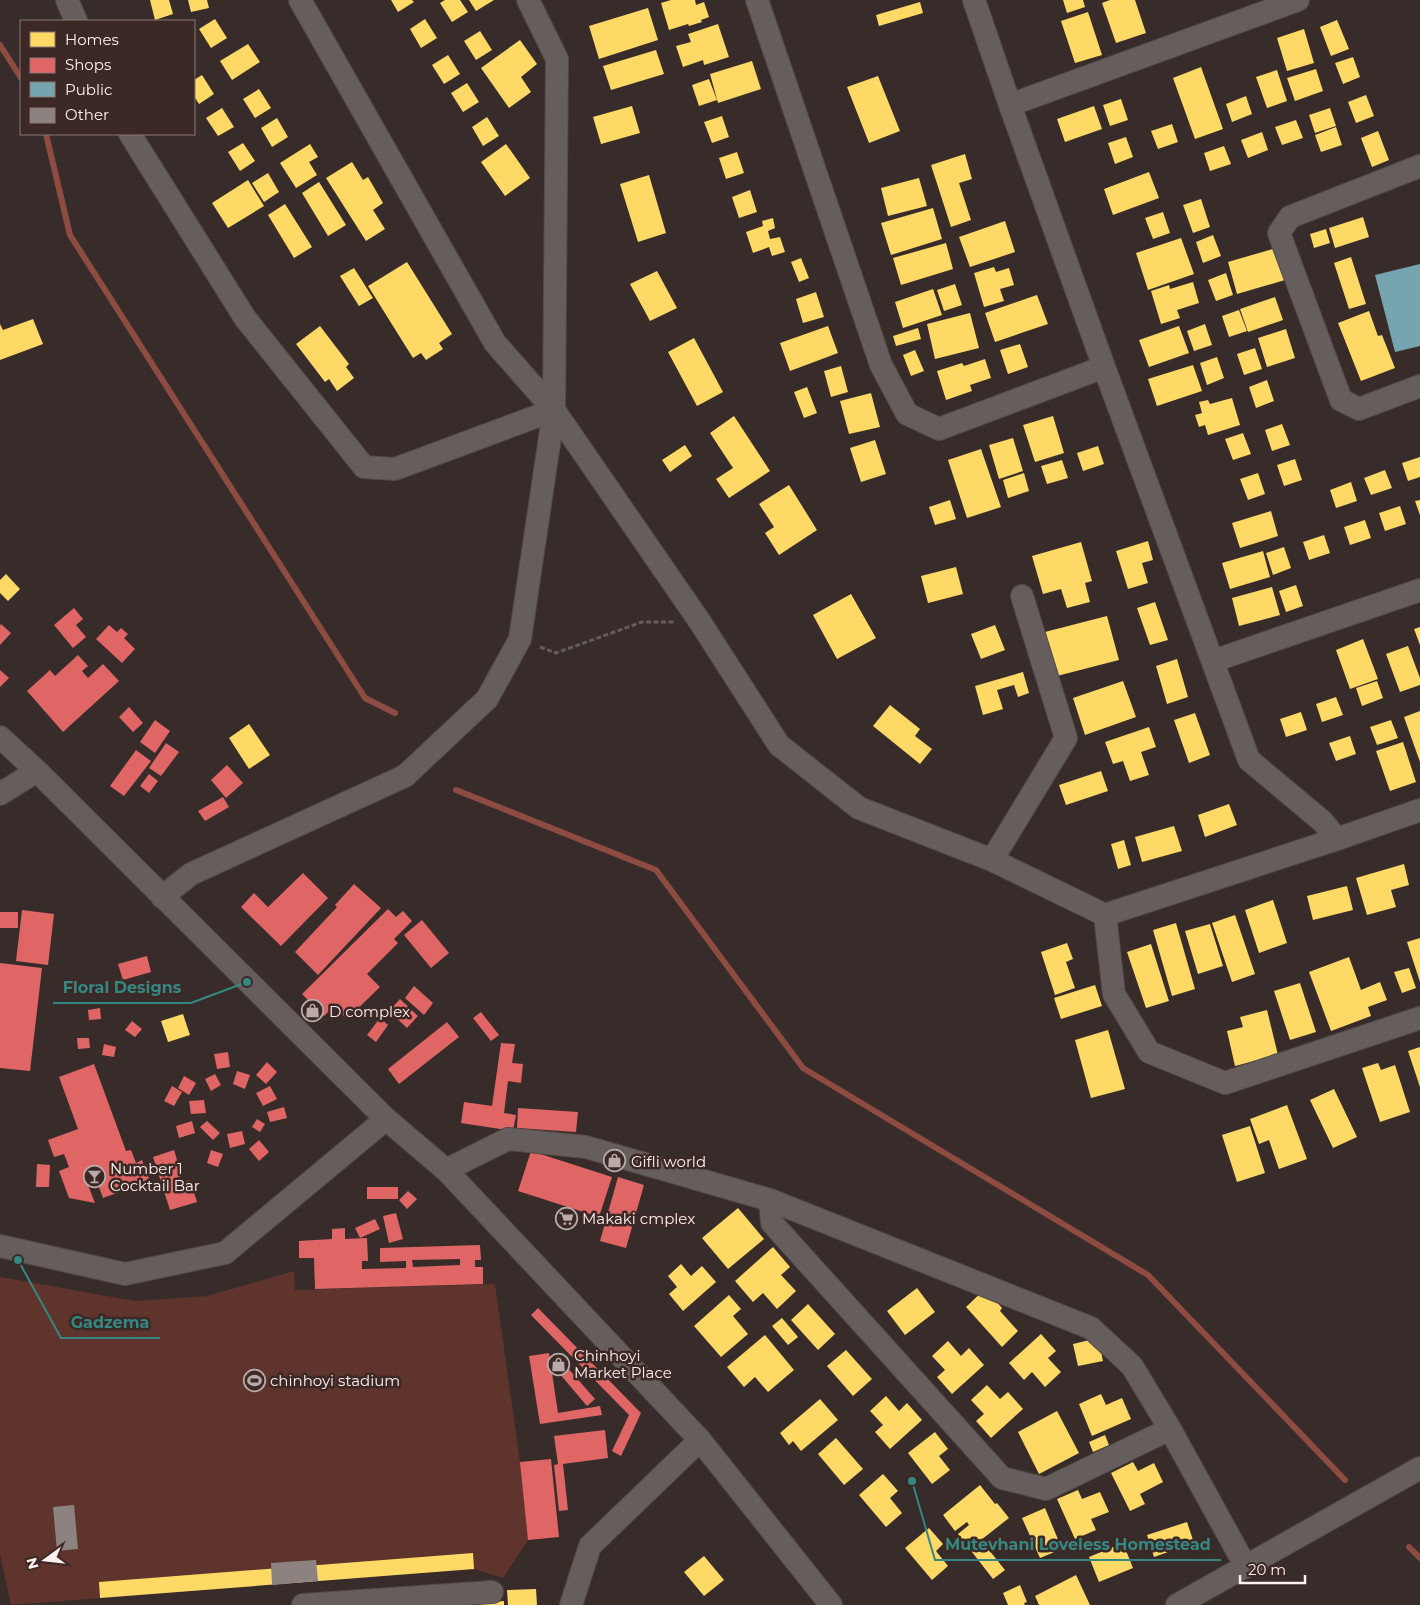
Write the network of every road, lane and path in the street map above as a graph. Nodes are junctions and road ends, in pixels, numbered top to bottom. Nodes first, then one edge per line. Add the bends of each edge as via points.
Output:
1 (67, 0) edge
2 (300, 0) edge
3 (528, 0) edge
4 (757, 0) edge
5 (974, 0) edge
6 (1298, 0) edge
7 (76, 20) edge
8 (1010, 105) junction
9 (131, 135) edge
10 (1420, 166) edge
11 (1104, 366) junction
12 (1420, 386) edge
13 (554, 410) junction
14 (1420, 590) edge
15 (1022, 596) dead end
16 (700, 622) junction
17 (520, 639) junction
18 (1213, 661) junction
19 (0, 737) edge
20 (36, 771) junction
21 (0, 794) edge
22 (1420, 810) edge
23 (1337, 839) junction
24 (992, 860) junction
25 (162, 897) junction
26 (1105, 915) junction
27 (1420, 1018) edge
28 (386, 1119) junction
29 (446, 1170) junction
30 (770, 1200) junction
31 (0, 1246) edge
32 (1170, 1429) junction
33 (700, 1440) junction
34 (1420, 1468) edge
35 (1246, 1567) junction
36 (492, 1592) dead end
37 (303, 1605) edge
38 (571, 1605) edge
39 (831, 1605) edge
40 (1178, 1605) edge

1 - 7 street
2 - 13 street via 496,343
3 - 13 street via 557,59
4 - 11 street via 881,364 907,414 939,429
5 - 8 street
6 - 8 street
8 - 11 street
9 - 13 street via 245,318 364,467 395,469
10 - 12 street via 1290,217 1279,233 1341,400 1359,409
11 - 18 street
13 - 16 street
13 - 17 street
14 - 18 street
15 - 24 street via 1066,738
16 - 17 path via 642,622 556,653
16 - 24 street via 780,745 859,808
17 - 25 street via 487,699 405,776 190,874
18 - 23 street via 1248,760 1322,821
19 - 20 street
20 - 21 street
20 - 25 street
22 - 23 street
23 - 26 street
24 - 26 street
25 - 28 street
26 - 27 street via 1114,994 1149,1052 1225,1084
28 - 29 street
28 - 31 street via 225,1253 125,1274
29 - 30 street via 508,1140 586,1147
29 - 33 street
30 - 32 street via 1091,1328 1132,1366
30 - 32 street via 772,1223 1002,1478 1046,1489
32 - 35 street
33 - 38 street via 590,1546
33 - 39 street
34 - 35 street
35 - 40 street
36 - 37 street

